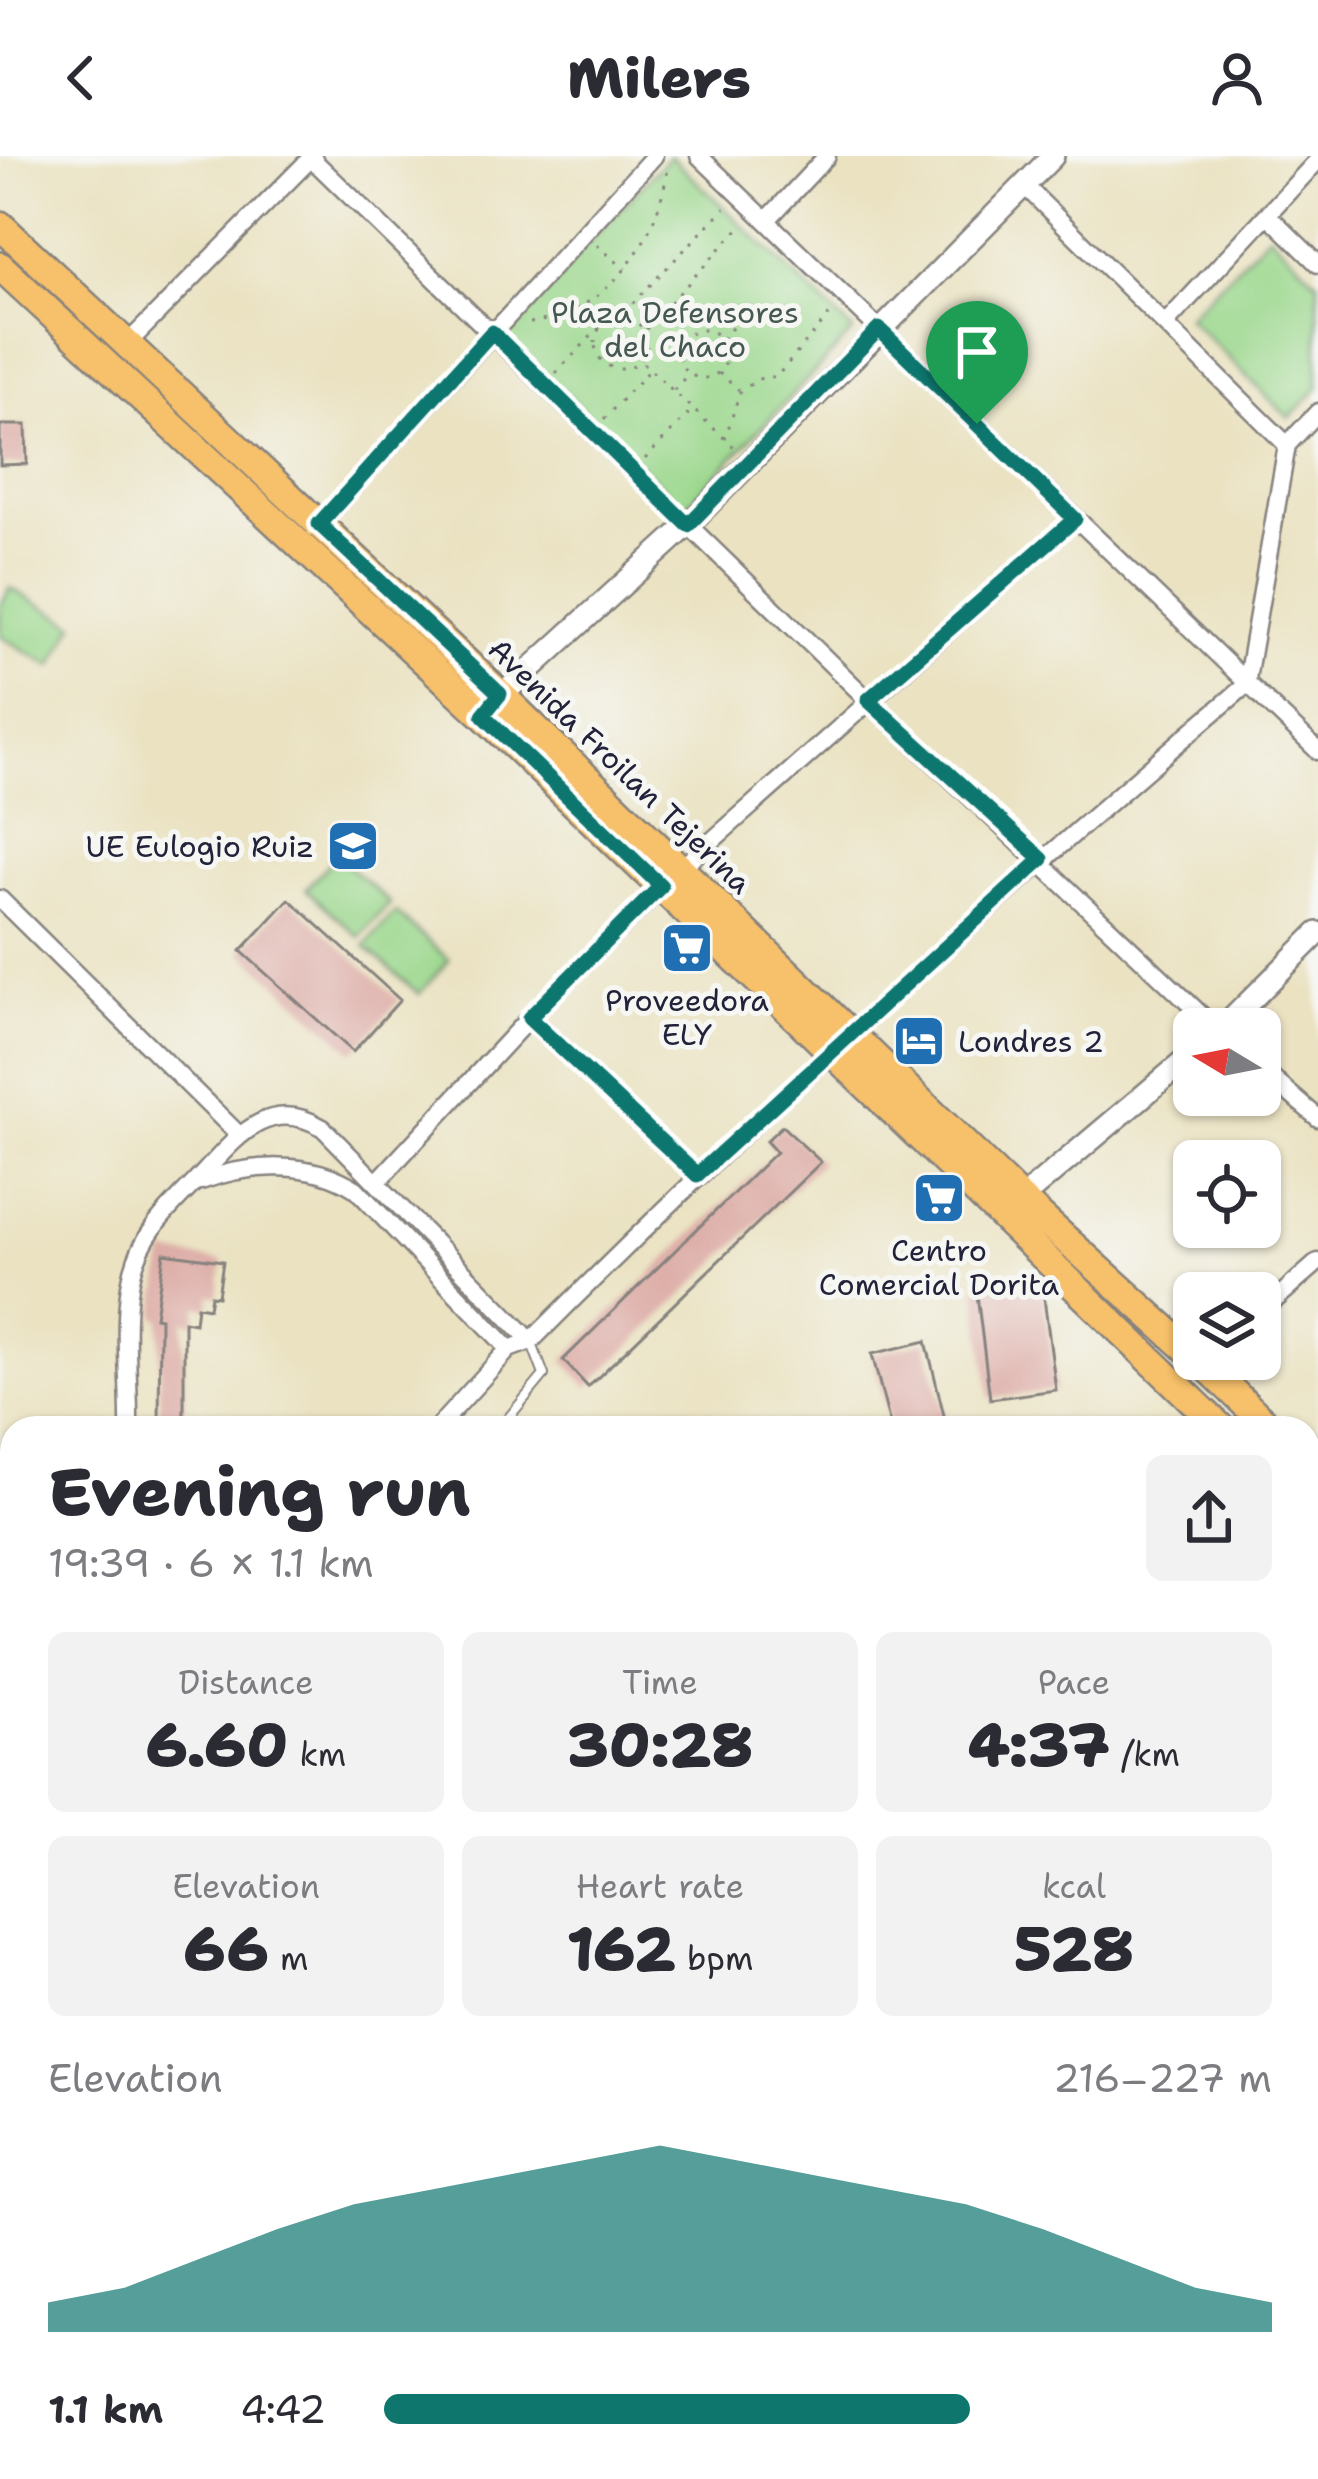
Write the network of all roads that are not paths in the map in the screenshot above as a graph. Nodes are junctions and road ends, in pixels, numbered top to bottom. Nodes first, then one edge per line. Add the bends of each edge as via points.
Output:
1 (654, 156) edge
2 (699, 156) edge
3 (826, 156) edge
4 (1053, 156) edge
5 (311, 157) edge
6 (1318, 160) edge
7 (1024, 185) junction
8 (1268, 215) junction
9 (766, 220) junction
10 (0, 225) edge
11 (1318, 264) edge
12 (0, 266) edge
13 (1165, 324) junction
14 (879, 329) junction
15 (492, 332) junction
16 (126, 345) junction
17 (105, 365) junction
18 (1318, 412) edge
19 (1288, 445) junction
20 (1075, 519) junction
21 (319, 524) junction
22 (688, 525) junction
23 (299, 547) junction
24 (1246, 685) junction
25 (868, 700) junction
26 (491, 705) junction
27 (1318, 752) edge
28 (1042, 859) junction
29 (670, 877) junction
30 (0, 899) edge
31 (1318, 933) edge
32 (1197, 1008) edge
33 (1241, 1008) edge
34 (529, 1018) junction
35 (841, 1042) junction
36 (1173, 1071) edge
37 (1281, 1086) edge
38 (1318, 1118) edge
39 (237, 1133) junction
40 (697, 1175) junction
41 (379, 1180) junction
42 (194, 1184) junction
43 (1021, 1199) junction
44 (1318, 1262) edge
45 (1281, 1295) edge
46 (1173, 1334) edge
47 (531, 1341) junction
48 (509, 1349) junction
49 (1222, 1380) edge
50 (129, 1416) edge
51 (448, 1416) edge
52 (510, 1416) edge
53 (1221, 1416) edge
54 (1258, 1416) edge

1 - 15 street
2 - 9 street
3 - 9 street
4 - 7 street
5 - 15 street
5 - 16 street
6 - 8 street
7 - 13 street
7 - 14 street
8 - 11 street
8 - 13 street
9 - 14 street
10 - 16 main road, Avenida Froilan Tejerina
12 - 17 main road, Avenida Froilan Tejerina
13 - 19 street
14 - 20 street
14 - 22 street
15 - 21 street
15 - 22 street
16 - 17 street
16 - 21 main road, Avenida Froilan Tejerina
17 - 23 main road, Avenida Froilan Tejerina
18 - 19 street
19 - 24 street
20 - 24 street
20 - 25 street
21 - 23 street
21 - 26 main road, Avenida Froilan Tejerina
22 - 25 street
22 - 26 street
23 - 26 main road, Avenida Froilan Tejerina
24 - 27 street
24 - 28 street
25 - 28 street
25 - 29 street
26 - 29 main road, Avenida Froilan Tejerina
28 - 32 street
28 - 35 street
29 - 34 street
29 - 35 main road, Avenida Froilan Tejerina
30 - 39 street
31 - 33 street
34 - 40 street
34 - 41 street
35 - 40 street
35 - 43 main road, Avenida Froilan Tejerina
35 - 53 main road, Avenida Froilan Tejerina via 1078,1285 1108,1297
36 - 43 street
37 - 38 street
39 - 41 street via 296,1115 323,1128
39 - 42 street
40 - 47 street
41 - 47 street
42 - 48 street via 254,1168 334,1175
42 - 50 street via 157,1220 131,1276
43 - 46 main road, Avenida Froilan Tejerina
44 - 45 street
47 - 48 street
47 - 52 lane via 544,1375
48 - 51 street
49 - 54 main road, Avenida Froilan Tejerina

